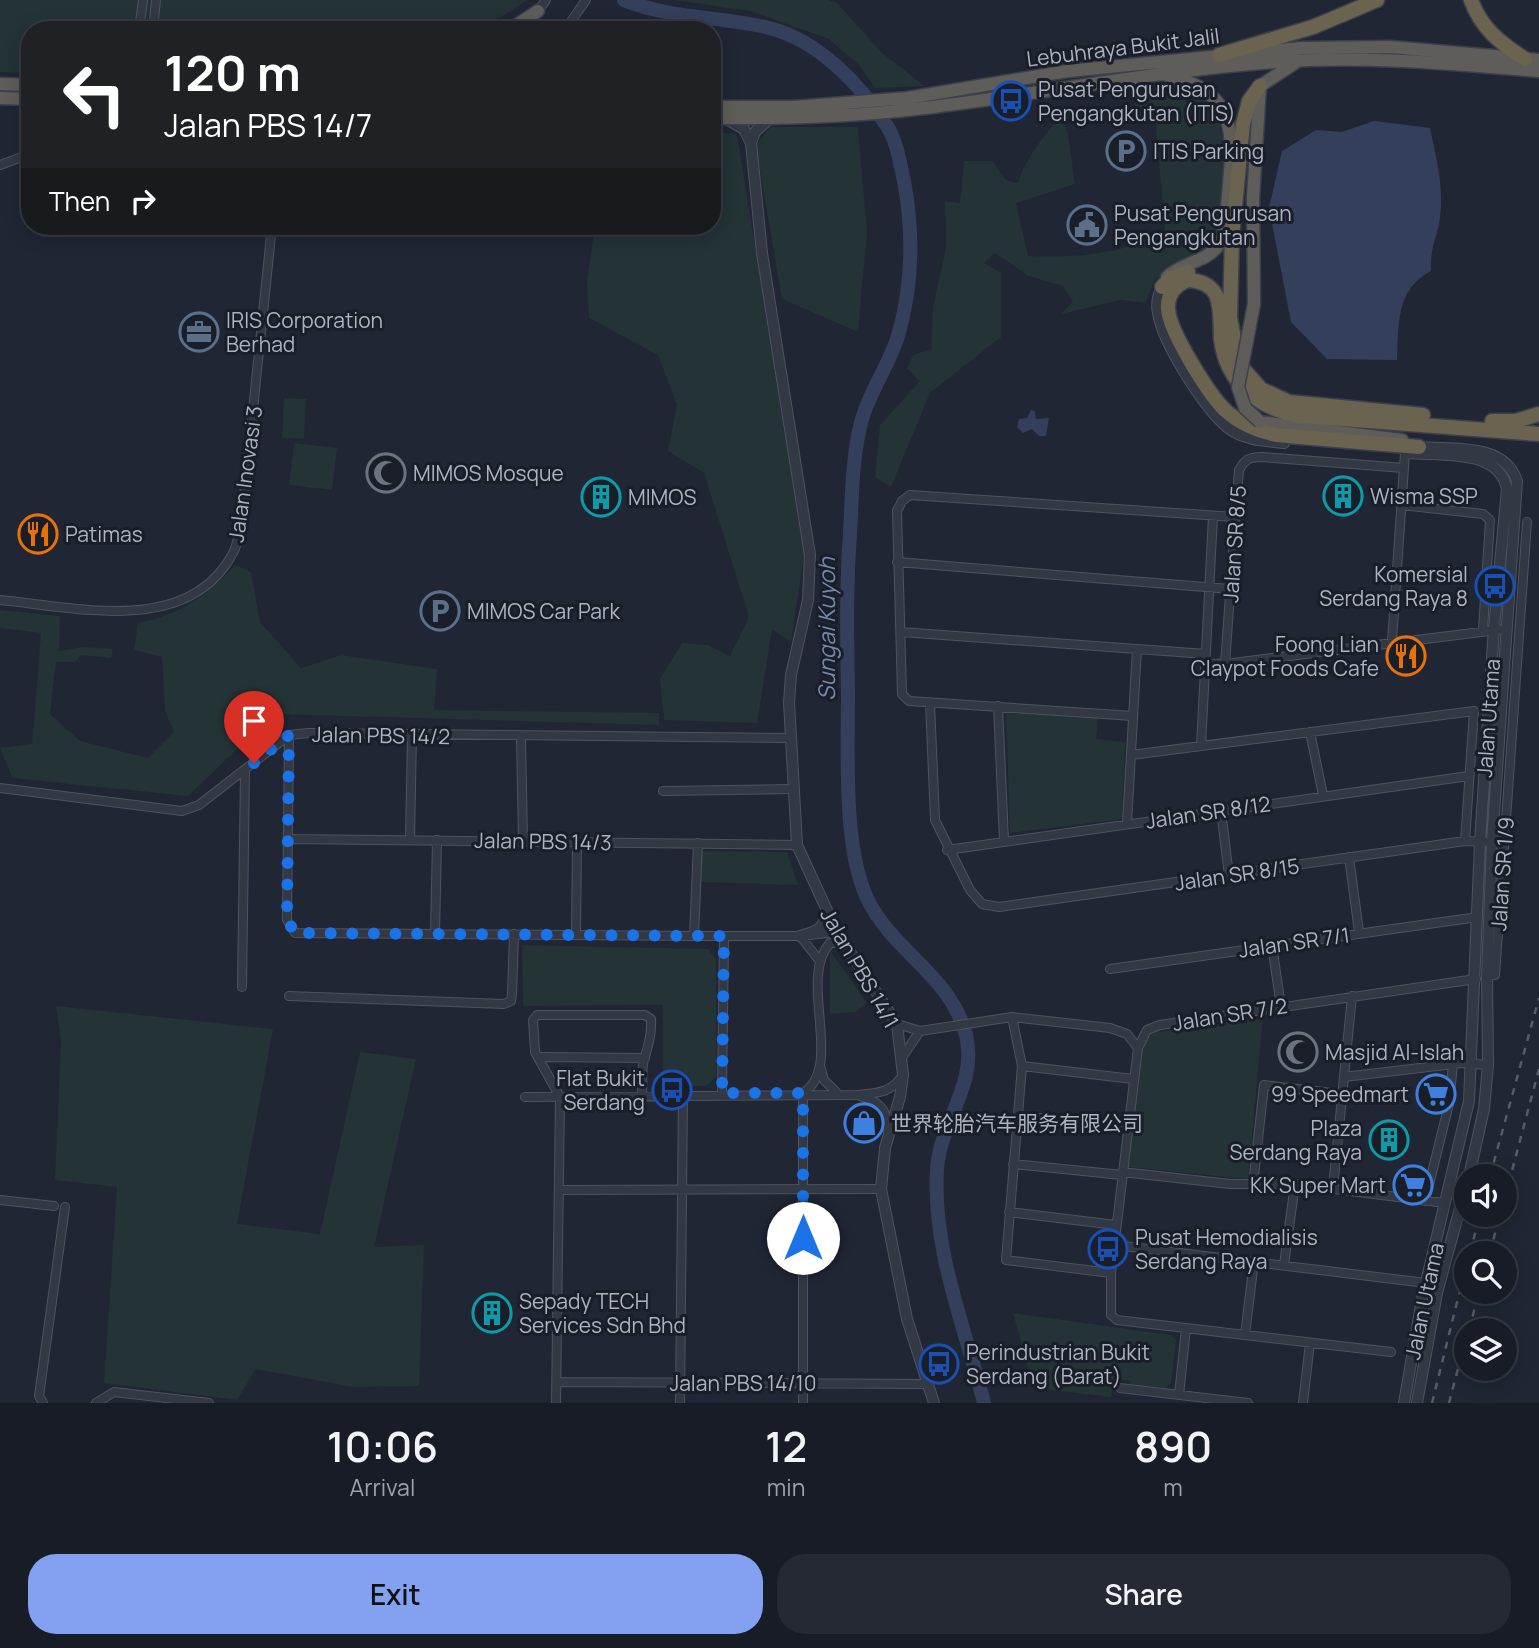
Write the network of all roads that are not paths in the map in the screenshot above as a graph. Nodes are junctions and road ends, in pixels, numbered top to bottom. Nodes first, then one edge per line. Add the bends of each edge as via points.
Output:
1 (142, 0) edge
2 (156, 0) edge
3 (546, 0) edge
4 (1377, 0) edge
5 (1471, 0) edge
6 (585, 2) edge
7 (538, 11) junction
8 (140, 21) edge
9 (154, 21) edge
10 (523, 21) edge
11 (530, 21) edge
12 (571, 21) edge
13 (1219, 55) junction
14 (1532, 59) edge
15 (1302, 60) junction
16 (1539, 71) edge
17 (1156, 73) junction
18 (0, 84) edge
19 (21, 85) edge
20 (1260, 86) junction
21 (0, 97) edge
22 (21, 98) edge
23 (909, 104) junction
24 (721, 107) edge
25 (852, 109) junction
26 (721, 118) edge
27 (769, 118) junction
28 (721, 119) edge
29 (751, 143) junction
30 (21, 157) edge
31 (0, 165) edge
32 (271, 235) edge
33 (1162, 287) junction
34 (1230, 318) junction
35 (1539, 414) edge
36 (1539, 435) edge
37 (1419, 447) junction
38 (1405, 453) junction
39 (1404, 468) junction
40 (1401, 505) junction
41 (1213, 516) junction
42 (1235, 517) junction
43 (1527, 522) dead end
44 (1511, 546) junction
45 (1524, 547) junction
46 (897, 562) junction
47 (1209, 587) junction
48 (1230, 589) junction
49 (0, 600) edge
50 (1494, 629) junction
51 (901, 632) junction
52 (1392, 641) junction
53 (1137, 649) junction
54 (1206, 658) junction
55 (1225, 664) junction
56 (930, 703) junction
57 (998, 706) junction
58 (1133, 716) junction
59 (1499, 730) junction
60 (1511, 731) junction
61 (1311, 732) junction
62 (412, 734) junction
63 (289, 735) junction
64 (521, 737) junction
65 (789, 738) junction
66 (1201, 746) junction
67 (1131, 755) junction
68 (244, 771) junction
69 (1469, 776) junction
70 (0, 788) edge
71 (793, 789) junction
72 (663, 791) dead end
73 (1322, 795) junction
74 (1221, 811) junction
75 (1127, 823) junction
76 (288, 838) junction
77 (410, 839) junction
78 (436, 839) junction
79 (1004, 839) junction
80 (523, 841) junction
81 (577, 841) junction
82 (1465, 841) junction
83 (1480, 842) junction
84 (1492, 842) junction
85 (698, 843) junction
86 (797, 845) junction
87 (947, 850) junction
88 (1349, 858) junction
89 (1229, 875) junction
90 (826, 911) junction
91 (1478, 917) junction
92 (836, 932) junction
93 (1359, 932) junction
94 (435, 934) junction
95 (514, 934) junction
96 (576, 934) junction
97 (694, 936) junction
98 (724, 936) junction
99 (800, 936) junction
100 (843, 943) junction
101 (1272, 945) junction
102 (819, 960) junction
103 (1110, 969) dead end
104 (1486, 977) junction
105 (242, 987) dead end
106 (289, 996) dead end
107 (1352, 996) junction
108 (1281, 1007) junction
109 (1009, 1017) junction
110 (897, 1024) junction
111 (923, 1030) junction
112 (1138, 1048) junction
113 (903, 1056) junction
114 (541, 1057) junction
115 (645, 1058) junction
116 (1453, 1064) junction
117 (1472, 1064) junction
118 (1488, 1065) junction
119 (1022, 1066) junction
120 (820, 1067) junction
121 (903, 1075) junction
122 (1344, 1077) junction
123 (1133, 1079) junction
124 (722, 1093) junction
125 (803, 1093) junction
126 (683, 1094) junction
127 (840, 1094) junction
128 (1342, 1094) junction
129 (642, 1095) junction
130 (857, 1095) junction
131 (525, 1097) dead end
132 (560, 1097) junction
133 (1018, 1115) junction
134 (1127, 1130) junction
135 (888, 1134) junction
136 (1013, 1164) junction
137 (1472, 1164) edge
138 (1122, 1174) junction
139 (1295, 1184) junction
140 (1253, 1185) junction
141 (1333, 1188) junction
142 (682, 1189) junction
143 (803, 1189) junction
144 (881, 1189) junction
145 (559, 1190) junction
146 (0, 1200) edge
147 (1425, 1201) junction
148 (1446, 1203) junction
149 (54, 1206) dead end
150 (65, 1207) dead end
151 (1009, 1212) junction
152 (1116, 1225) junction
153 (1455, 1227) edge
154 (1115, 1245) junction
155 (1254, 1261) junction
156 (1284, 1265) junction
157 (1111, 1273) junction
158 (1426, 1283) junction
159 (1186, 1328) junction
160 (1245, 1335) junction
161 (1310, 1343) junction
162 (1391, 1352) dead end
163 (557, 1382) junction
164 (680, 1382) junction
165 (803, 1383) junction
166 (929, 1384) junction
167 (1120, 1388) dead end
168 (1179, 1395) junction
169 (43, 1403) edge
170 (96, 1403) edge
171 (209, 1403) edge
172 (556, 1403) edge
173 (680, 1403) edge
174 (803, 1403) edge
175 (934, 1403) edge
176 (1248, 1403) edge
177 (1303, 1403) edge
178 (1404, 1403) edge
179 (1417, 1403) edge

1 - 8 street
2 - 9 street
3 - 7 street
4 - 13 highway via 1313,27
5 - 14 highway via 1497,41
6 - 12 street
7 - 10 highway
7 - 11 highway
13 - 14 highway, Lebuhraya Bukit Jalil via 1364,46
13 - 23 highway, Lebuhraya Bukit Jalil via 1068,71
15 - 16 highway, Lebuhraya Bukit Jalil via 1389,59
15 - 17 highway, Lebuhraya Bukit Jalil
15 - 20 highway
17 - 23 highway, Lebuhraya Bukit Jalil
17 - 33 highway via 1194,84 1210,94 1224,110 1233,138 1221,240 1210,253 1173,272
18 - 19 highway
20 - 34 highway via 1249,101 1243,124
20 - 37 highway, bridge via 1253,198 1254,304 1238,387 1245,408 1260,422 1395,439
21 - 22 highway
23 - 25 highway, Lebuhraya Bukit Jalil
24 - 25 highway, Lebuhraya Bukit Jalil
25 - 27 highway, Lebuhraya Bukit Jalil
26 - 27 highway, Lebuhraya Bukit Jalil
27 - 29 street
28 - 29 street via 744,129
29 - 65 street, Jalan PBS 14/1 via 762,253 810,555 808,600 791,675
30 - 31 street
32 - 49 street, Jalan Inovasi 3 via 242,516 230,557 197,590 160,608 128,612
33 - 34 highway via 1184,273 1208,276 1224,293
33 - 38 street, Jalan Utama via 1158,314 1172,348 1228,428 1259,440
34 - 35 highway via 1244,373 1261,389 1289,402 1500,422
36 - 37 highway via 1279,411 1250,394 1231,374 1213,290 1188,280 1171,293 1170,319 1203,382 1223,407 1250,428 1276,435
37 - 44 street, Jalan Utama via 1488,452 1507,462 1517,481
38 - 39 street
38 - 50 street, Jalan Utama via 1481,460 1494,465 1505,479
39 - 40 street
39 - 42 street, Jalan SR 8/5 via 1251,457 1239,470
40 - 50 street via 1483,514 1490,520
40 - 52 street
41 - 42 street
41 - 46 street via 910,495 897,511
41 - 47 street, Jalan SR 8/5
42 - 48 street, Jalan SR 8/5
43 - 45 street, Jalan SR 1/9
44 - 45 street
44 - 50 street, Jalan Utama
45 - 60 street, Jalan SR 1/9
46 - 47 street
46 - 51 street
47 - 48 street
47 - 54 street, Jalan SR 8/5
48 - 55 street, Jalan SR 8/5
50 - 52 street
50 - 59 street, Jalan Utama
50 - 83 street, Jalan Utama
51 - 53 street
51 - 56 street via 902,694 909,701
52 - 55 street
53 - 54 street
53 - 58 street
54 - 55 street
54 - 66 street, Jalan SR 8/5
56 - 57 street
56 - 87 street via 935,820
57 - 58 street
57 - 79 street
58 - 67 street
59 - 60 street
59 - 84 street, Jalan Utama
60 - 104 street, Jalan SR 1/9
61 - 66 street
61 - 69 street via 1474,711
61 - 73 street
62 - 63 street, Jalan PBS 14/2
62 - 64 street, Jalan PBS 14/2
62 - 77 street
63 - 68 street, Jalan PBS 14/2
63 - 76 street
64 - 65 street, Jalan PBS 14/2
64 - 80 street
65 - 71 street, Jalan PBS 14/1
66 - 67 street
67 - 75 street
68 - 70 street, Jalan PBS 14/2 via 199,806 182,811
68 - 105 street
69 - 73 street, Jalan SR 8/12
69 - 82 street
71 - 72 street
71 - 86 street, Jalan PBS 14/1
73 - 74 street, Jalan SR 8/12
74 - 75 street, Jalan SR 8/12
74 - 89 street
75 - 79 street, Jalan SR 8/12
76 - 77 street, Jalan PBS 14/3
76 - 94 street via 287,920 295,933
77 - 78 street, Jalan PBS 14/3
78 - 80 street, Jalan PBS 14/3
78 - 94 street
79 - 87 street, Jalan SR 8/12
80 - 81 street, Jalan PBS 14/3
81 - 85 street, Jalan PBS 14/3
81 - 96 street
82 - 83 street, Jalan SR 8/15
82 - 88 street, Jalan SR 8/15
83 - 84 street, Jalan SR 8/15
83 - 91 street, Jalan Utama
84 - 104 street, Jalan Utama
85 - 86 street, Jalan PBS 14/3
85 - 97 street
86 - 90 street, Jalan PBS 14/1
87 - 89 street, Jalan SR 8/15 via 982,904 999,907
88 - 89 street, Jalan SR 8/15
88 - 93 street
90 - 92 street, Jalan PBS 14/1
90 - 99 street via 824,925
91 - 93 street, Jalan SR 7/1
91 - 104 street, Jalan Utama
92 - 99 street
92 - 100 street, Jalan PBS 14/1
93 - 101 street, Jalan SR 7/1
94 - 95 street
95 - 96 street
95 - 106 street via 512,994 504,1004
96 - 97 street
97 - 98 street
98 - 99 street
98 - 124 street
99 - 102 street
100 - 102 street via 830,943
100 - 110 street, Jalan PBS 14/1
101 - 103 street, Jalan SR 7/1
101 - 108 street
102 - 120 street
104 - 107 street, Jalan SR 7/2
104 - 117 street, Jalan Utama
104 - 118 street, Jalan Utama
107 - 108 street, Jalan SR 7/2
107 - 122 street
108 - 112 street, Jalan SR 7/2 via 1160,1025 1143,1034
109 - 111 street
109 - 112 street via 1110,1028 1127,1034
109 - 119 street
110 - 111 street
110 - 113 street, Jalan PBS 14/1
111 - 113 street
112 - 123 street, Jalan SR 7/2
113 - 121 street, Jalan PBS 14/1
114 - 115 street
114 - 115 street via 535,1052 533,1020 542,1013 645,1015 651,1019
114 - 132 street
115 - 129 street
116 - 117 street
116 - 122 street
116 - 147 street via 1449,1104
117 - 118 street
117 - 148 street, Jalan Utama via 1466,1116
118 - 137 street, Jalan Utama
119 - 123 street
119 - 133 street
120 - 125 street via 811,1088
120 - 127 street via 830,1089
121 - 130 street via 894,1088
121 - 135 street, Jalan PBS 14/1
122 - 128 street
123 - 134 street, Jalan SR 7/2
124 - 125 street
124 - 126 street
125 - 127 street
125 - 143 street
126 - 129 street
126 - 142 street
127 - 130 street
128 - 140 street via 1264,1087
128 - 141 street
129 - 132 street
130 - 135 street via 878,1102 885,1110
131 - 132 street
132 - 145 street
133 - 134 street
133 - 136 street
134 - 138 street, Jalan SR 7/2
135 - 144 street, Jalan PBS 14/1
136 - 138 street
136 - 151 street
138 - 140 street
138 - 152 street, Jalan SR 7/2
139 - 140 street
139 - 141 street
139 - 156 street
141 - 147 street
142 - 143 street
142 - 145 street
142 - 164 street
143 - 144 street
143 - 165 street
144 - 166 street, Jalan PBS 14/1 via 899,1287
145 - 163 street
146 - 149 street
147 - 148 street
148 - 158 street, Jalan Utama
150 - 169 street via 39,1396
151 - 152 street
151 - 157 street via 1006,1261
152 - 154 street, Jalan SR 7/2
153 - 179 street, Jalan Utama via 1437,1293
154 - 155 street
154 - 157 street, Jalan SR 7/2
155 - 156 street
155 - 160 street
156 - 158 street
157 - 159 street, Jalan SR 7/2 via 1108,1308 1117,1320
158 - 178 street, Jalan Utama
159 - 160 street
159 - 168 street
160 - 161 street
161 - 162 street
161 - 177 street
163 - 164 street, Jalan PBS 14/10
163 - 172 street
164 - 165 street, Jalan PBS 14/10
164 - 173 street
165 - 166 street, Jalan PBS 14/10
165 - 174 street
166 - 175 street, Jalan PBS 14/1
167 - 168 street
168 - 176 street
170 - 171 street via 114,1392

